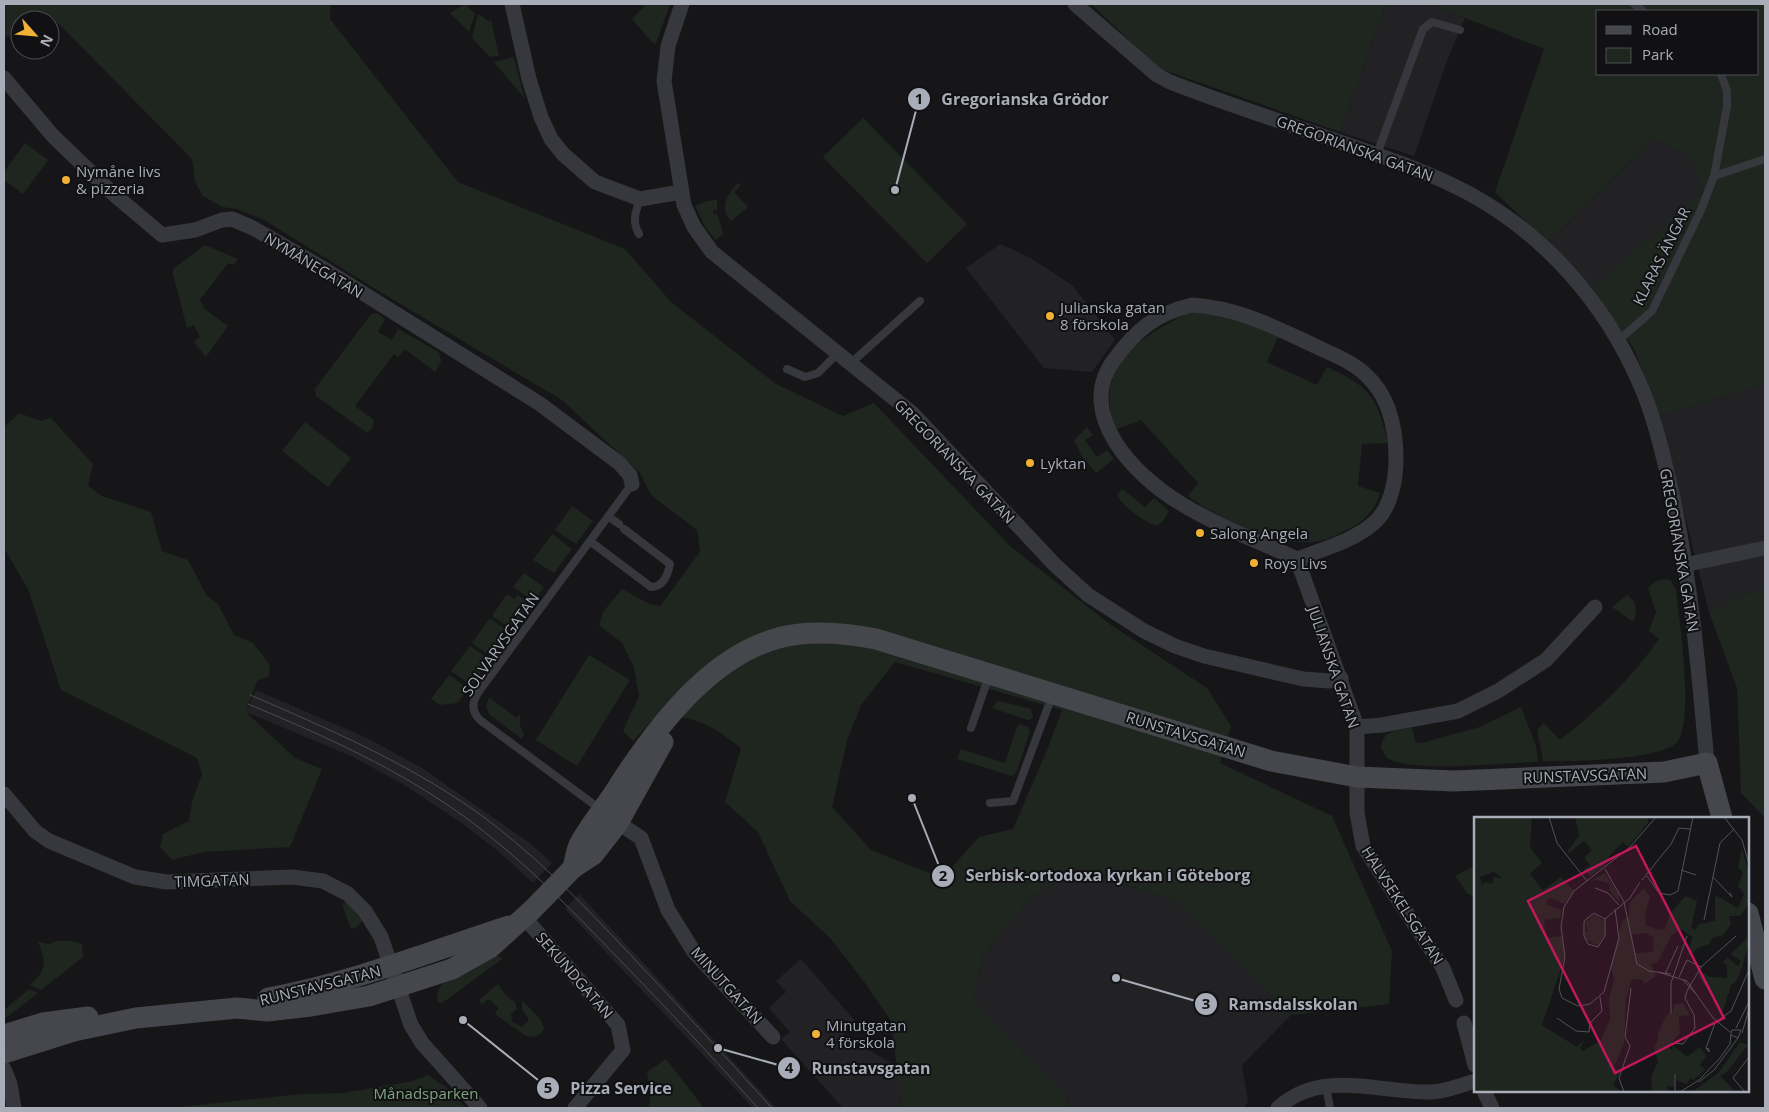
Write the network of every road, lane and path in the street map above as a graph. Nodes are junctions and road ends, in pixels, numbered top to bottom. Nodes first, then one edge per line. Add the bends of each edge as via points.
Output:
1 (512, 4) edge
2 (682, 4) edge
3 (1075, 4) edge
4 (1460, 30) dead end
5 (1721, 75) edge
6 (4, 78) edge
7 (1377, 154) junction
8 (1765, 158) edge
9 (1714, 176) junction
10 (680, 192) junction
11 (640, 199) junction
12 (639, 234) dead end
13 (920, 301) dead end
14 (1619, 340) junction
15 (838, 353) junction
16 (851, 363) junction
17 (787, 369) dead end
18 (632, 484) joint
19 (609, 517) junction
20 (591, 542) junction
21 (1765, 548) edge
22 (1296, 559) junction
23 (1684, 565) junction
24 (1595, 607) dead end
25 (989, 676) junction
26 (1341, 678) junction
27 (1053, 694) junction
28 (1357, 727) junction
29 (970, 728) dead end
30 (1707, 763) junction
31 (1357, 777) junction
32 (4, 794) edge
33 (990, 803) dead end
34 (611, 817) junction
35 (1722, 817) edge
36 (524, 917) junction
37 (1749, 917) edge
38 (396, 977) junction
39 (1765, 979) edge
40 (1456, 1000) dead end
41 (136, 1018) junction
42 (1464, 1023) dead end
43 (4, 1035) edge
44 (774, 1037) dead end
45 (4, 1053) edge
46 (1474, 1061) edge
47 (4, 1069) edge
48 (1474, 1081) edge
49 (1326, 1086) junction
50 (1484, 1092) edge
51 (14, 1108) edge
52 (480, 1108) edge
53 (575, 1108) edge
54 (1278, 1108) edge
55 (1330, 1108) edge
56 (1492, 1108) edge

1 - 11 street via 529,79 551,139 595,182
2 - 10 street, GREGORIANSKA GATAN via 668,46 664,81
3 - 7 street, GREGORIANSKA GATAN via 1170,82
4 - 7 lane via 1432,22 1423,29
5 - 9 lane, KLARAS ÄNGAR via 1728,91 1727,107
6 - 18 street, NYMÅNEGATAN via 53,136 162,235 232,219 254,228 540,404 620,463 630,475
7 - 14 street, GREGORIANSKA GATAN via 1470,194 1538,240 1590,298
8 - 9 lane
9 - 14 lane, KLARAS ÄNGAR via 1652,311
10 - 11 street
10 - 15 street, GREGORIANSKA GATAN via 688,216 704,244
11 - 12 lane via 634,213 634,224
13 - 16 lane
14 - 23 street, GREGORIANSKA GATAN via 1640,383 1653,422 1668,477
15 - 16 street, GREGORIANSKA GATAN
15 - 17 lane via 818,373 805,377
16 - 26 street, GREGORIANSKA GATAN via 912,413 1055,565 1088,595 1119,616 1175,646 1210,658 1303,679 1330,681
18 - 19 lane, SOLVARVSGATAN
19 - 20 lane, SOLVARVSGATAN
19 - 20 lane via 670,564 665,576 656,587 651,587
20 - 34 lane, SOLVARVSGATAN via 491,675 473,700 472,707 480,720
21 - 23 street
22 - 22 street via 1360,534 1384,511 1392,493 1396,466 1396,437 1387,405 1366,375 1345,360 1247,315 1192,304 1162,314 1129,340 1103,380 1100,399 1108,433 1135,466 1178,502 1201,516
22 - 26 street, JULIANSKA GATAN
23 - 30 street, GREGORIANSKA GATAN via 1696,640
24 - 28 street via 1546,660 1498,692 1458,711
25 - 27 street, RUNSTAVSGATAN
25 - 29 lane
25 - 34 street, RUNSTAVSGATAN via 876,639 846,634 799,634 777,639 737,656 690,694
26 - 28 street, JULIANSKA GATAN
27 - 31 street, RUNSTAVSGATAN via 1271,761
27 - 33 lane via 1013,801
28 - 31 street, JULIANSKA GATAN
30 - 31 street, RUNSTAVSGATAN via 1664,772 1454,781
30 - 35 street
31 - 40 street, HALVSEKELSGATAN via 1357,813 1363,846 1443,968
32 - 38 street, TIMGATAN via 35,831 49,842 135,877 167,882 292,877 323,881 348,894 365,911 381,937
34 - 36 street, RUNSTAVSGATAN, bridge via 593,855 573,868
34 - 44 street, MINUTGATAN via 641,838 668,910 694,952
36 - 38 street, RUNSTAVSGATAN via 491,947 452,969
36 - 53 street, SEKUNDGATAN via 618,1025 623,1050
37 - 39 street
38 - 41 street, RUNSTAVSGATAN via 354,999 311,1006 267,1011 237,1008
38 - 52 street, TIMGATAN via 412,1025 422,1043
41 - 43 street, RUNSTAVSGATAN via 105,1015 71,1018
41 - 45 street, RUNSTAVSGATAN via 74,1031
42 - 46 street
47 - 51 street
48 - 49 street via 1431,1092 1345,1084
49 - 54 street via 1306,1092
49 - 55 lane
50 - 56 street

